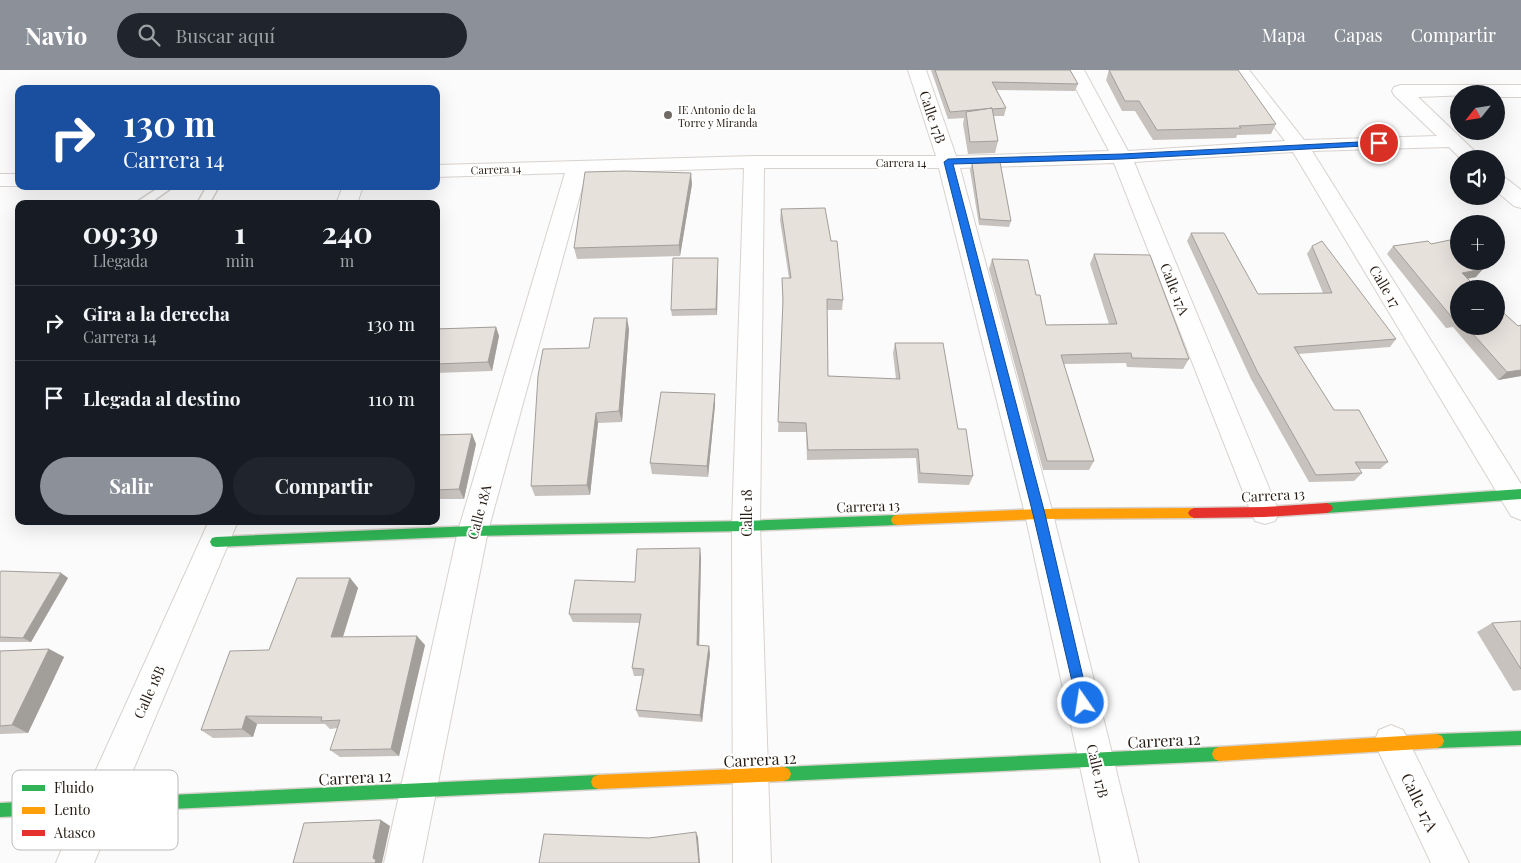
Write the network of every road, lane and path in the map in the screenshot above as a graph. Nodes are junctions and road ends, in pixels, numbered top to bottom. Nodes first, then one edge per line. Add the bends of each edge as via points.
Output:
1 (917, 70) edge
2 (1075, 70) edge
3 (1240, 70) edge
4 (1521, 90) edge
5 (1455, 141) junction
6 (1299, 146) junction
7 (1464, 150) edge
8 (1122, 156) junction
9 (754, 162) junction
10 (948, 162) junction
11 (577, 167) junction
12 (440, 171) edge
13 (0, 180) edge
14 (15, 180) edge
15 (1505, 187) edge
16 (163, 190) edge
17 (1519, 197) edge
18 (146, 200) edge
19 (1518, 499) edge
20 (1265, 512) junction
21 (1039, 514) junction
22 (746, 526) junction
23 (220, 531) edge
24 (473, 531) junction
25 (1521, 738) edge
26 (1391, 742) junction
27 (1096, 760) junction
28 (114, 770) edge
29 (752, 776) junction
30 (419, 790) junction
31 (178, 801) edge
32 (80, 850) edge
33 (75, 863) edge
34 (403, 863) edge
35 (752, 863) edge
36 (1120, 863) edge
37 (1450, 863) edge

1 - 10 street, Calle 17B
2 - 8 street, Calle 17A
3 - 6 street, Calle 17
4 - 5 street via 1401,91
5 - 6 street, Carrera 14
5 - 7 street
6 - 8 street, Carrera 14
6 - 19 street, Calle 17
8 - 10 street, Carrera 14
8 - 20 street, Calle 17A
9 - 10 street, Carrera 14
9 - 11 street, Carrera 14
9 - 22 street, Calle 18
10 - 21 street, Calle 17B
11 - 12 street, Carrera 14
11 - 24 street, Calle 18A
13 - 14 street
15 - 17 street
16 - 18 lane
19 - 20 street, Carrera 13
20 - 21 street, Carrera 13
21 - 22 street, Carrera 13
21 - 27 street, Calle 17B
22 - 24 street, Carrera 13
22 - 29 street, Calle 18
23 - 24 street, Carrera 13
23 - 28 street, Calle 18B
24 - 30 street, Calle 18A
25 - 26 street, Carrera 12
26 - 27 street, Carrera 12
26 - 37 street, Calle 17A
27 - 29 street, Carrera 12
27 - 36 street, Calle 17B
29 - 30 street, Carrera 12
29 - 35 street, Calle 18
30 - 31 street, Carrera 12
30 - 34 street, Calle 18A
32 - 33 street, Calle 18B

